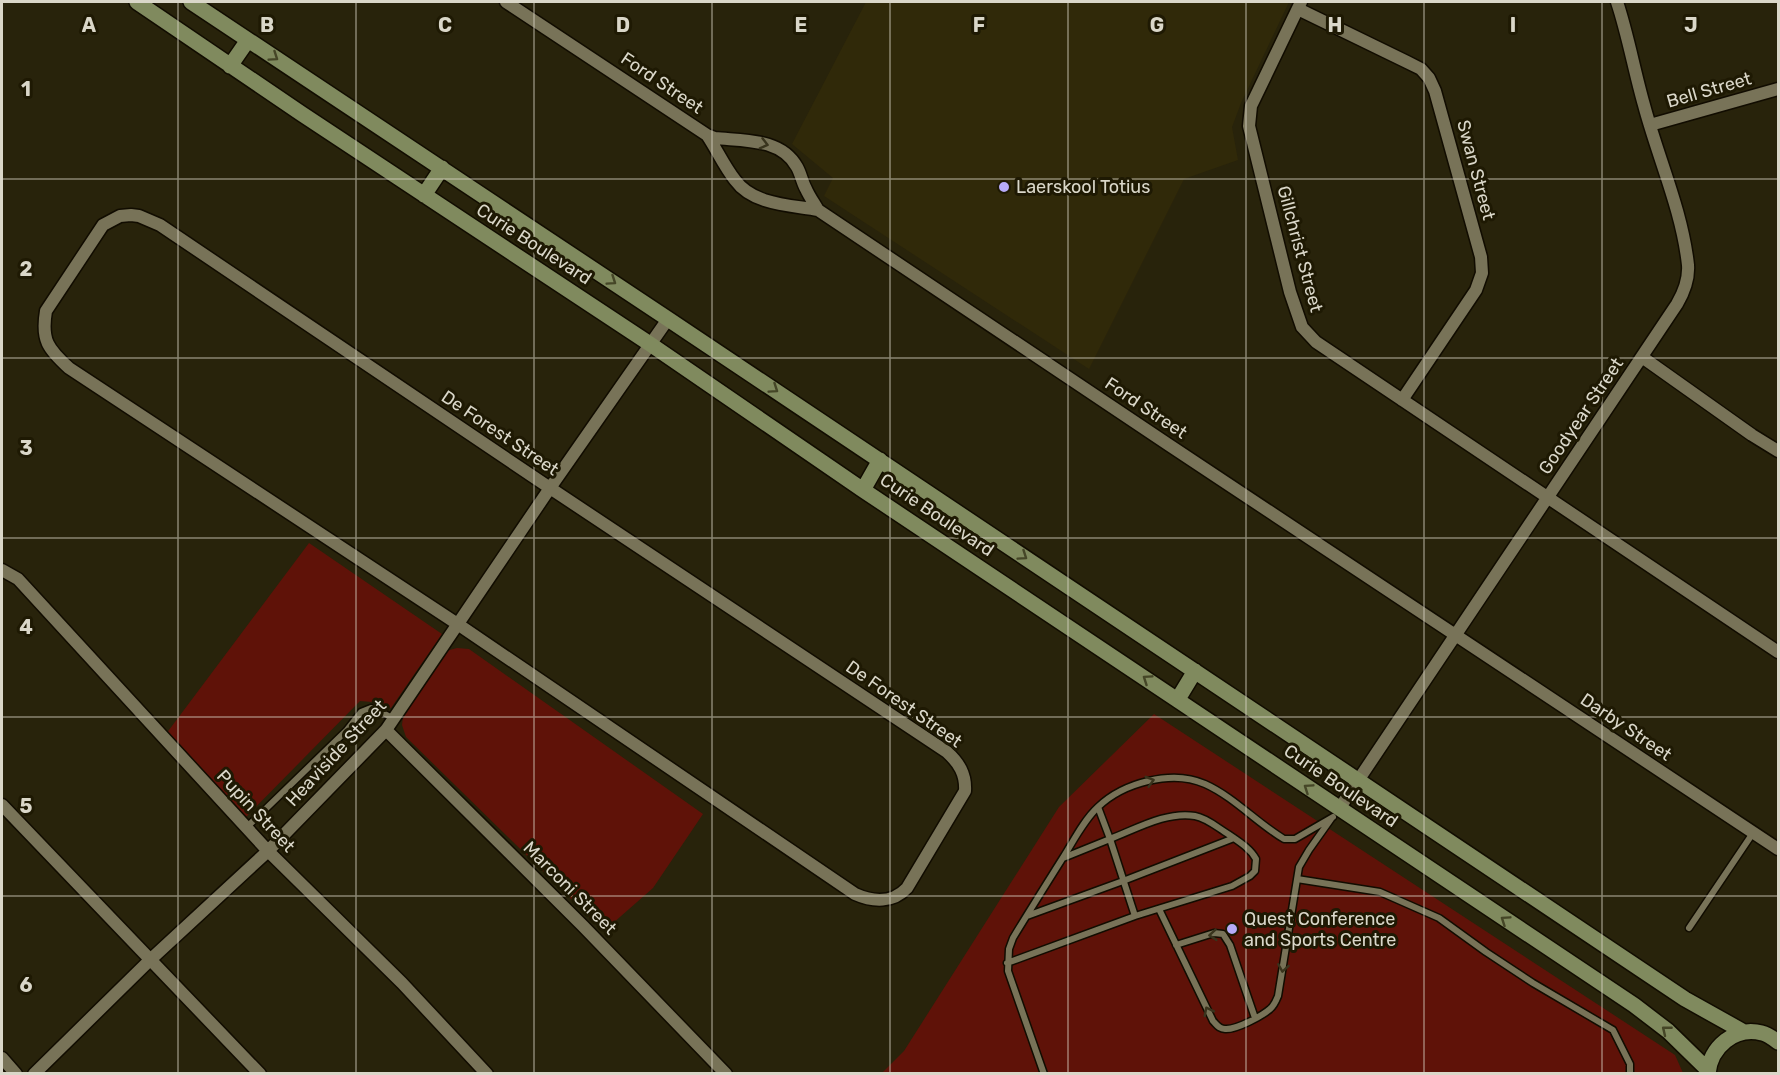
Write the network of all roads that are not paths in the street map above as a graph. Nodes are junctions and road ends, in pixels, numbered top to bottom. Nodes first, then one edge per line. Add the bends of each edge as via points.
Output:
1 (137, 2) edge
2 (191, 2) edge
3 (506, 2) edge
4 (1617, 2) edge
5 (1299, 5) edge
6 (248, 40) junction
7 (230, 66) junction
8 (1779, 88) edge
9 (1650, 125) junction
10 (707, 135) junction
11 (442, 168) junction
12 (424, 195) junction
13 (818, 210) junction
14 (668, 319) junction
15 (650, 345) junction
16 (1642, 357) junction
17 (1402, 400) junction
18 (1779, 451) edge
19 (880, 460) junction
20 (550, 488) junction
21 (863, 490) junction
22 (1548, 498) junction
23 (2, 570) edge
24 (459, 625) junction
25 (1455, 634) junction
26 (1779, 652) edge
27 (1194, 671) junction
28 (1178, 699) junction
29 (393, 719) junction
30 (386, 730) junction
31 (1358, 781) junction
32 (2, 805) edge
33 (1098, 807) junction
34 (1336, 813) junction
35 (246, 828) junction
36 (1753, 833) junction
37 (1234, 838) junction
38 (1110, 839) junction
39 (1779, 849) edge
40 (268, 851) junction
41 (1063, 858) junction
42 (1297, 879) junction
43 (1124, 881) junction
44 (1160, 909) junction
45 (1027, 915) junction
46 (1136, 916) junction
47 (1689, 928) dead end
48 (1176, 945) junction
49 (150, 960) junction
50 (1007, 963) junction
51 (1255, 1018) junction
52 (1744, 1032) junction
53 (1778, 1041) edge
54 (2, 1058) edge
55 (1708, 1072) edge
56 (16, 1074) edge
57 (34, 1074) edge
58 (260, 1074) edge
59 (487, 1074) edge
60 (726, 1074) edge
61 (1044, 1074) edge
62 (1630, 1074) edge

1 - 7 street, Curie Boulevard
2 - 6 street, Curie Boulevard
3 - 10 street, Ford Street
4 - 9 street, Goodyear Street
5 - 17 street, Gillchrist Street via 1249,115 1290,292 1302,327 1316,342
5 - 17 street, Swan Street via 1421,69 1429,78 1440,105 1481,257 1482,273 1476,290
6 - 7 street
6 -> 11 street, Curie Boulevard
7 - 12 street, Curie Boulevard
8 - 9 street, Bell Street
9 - 16 street, Goodyear Street via 1678,217 1688,280
10 - 13 street, Ford Street via 735,180 748,193
10 -> 13 street, Ford Street via 768,144 783,151 798,169
11 - 12 street
11 -> 14 street, Curie Boulevard
12 - 15 street, Curie Boulevard
13 - 25 street, Ford Street
14 - 15 street, Heaviside Street
14 -> 19 street, Curie Boulevard
15 - 20 street, Heaviside Street
15 - 21 street, Curie Boulevard
16 - 18 street
16 - 22 street, Goodyear Street
17 - 22 street, Gillchrist Street
19 - 21 street
19 -> 27 street, Curie Boulevard
20 - 24 street, Heaviside Street
20 - 24 street, De Forest Street via 148,219 120,216 103,225 50,303 45,321 46,342 69,368
20 - 24 street, De Forest Street via 956,760 966,791 908,888 885,900 855,894
28 -> 21 street, Curie Boulevard
22 - 25 street, Goodyear Street
22 - 26 street
23 - 35 street, Pupin Street via 18,579
24 - 29 street, Heaviside Street
25 - 31 street, Goodyear Street
25 - 36 street, Darby Street
27 - 28 street
27 - 31 street, Curie Boulevard
34 -> 28 street, Curie Boulevard
29 - 30 street, Heaviside Street
29 - 35 lane via 376,709 361,712
30 - 40 street, Heaviside Street
30 - 60 street, Marconi Street
31 - 34 street, Goodyear Street
31 - 52 street, Curie Boulevard via 1685,999
32 - 49 street
33 -> 34 lane via 1141,783 1174,778 1211,788 1284,839 1294,839
33 - 38 lane
33 - 41 lane
34 - 42 lane via 1302,860
55 -> 34 street, Curie Boulevard via 1668,1031 1634,1005
35 - 40 street, Pupin Street
36 - 39 street, Darby Street
36 - 47 lane
37 - 38 lane via 1204,819 1186,816 1169,817
37 - 43 lane
37 - 44 lane via 1256,858 1255,871 1250,876 1232,886
38 - 41 lane
38 - 43 lane
40 - 49 street, Heaviside Street
40 - 59 street, Pupin Street via 402,983
41 - 45 lane
42 -> 51 lane via 1278,996 1270,1009
42 - 62 lane via 1380,892 1439,918 1533,983 1613,1030 1630,1064
43 - 45 lane
43 - 46 lane
44 - 46 lane
44 - 48 lane
45 - 50 lane via 1008,949
46 - 50 lane
51 -> 48 lane via 1229,1029 1219,1028
51 -> 48 lane via 1223,934 1214,933
49 - 57 street, Heaviside Street
49 - 58 street
50 - 61 lane
52 - 53 street, Curie Boulevard via 1762,1033
52 - 55 street via 1719,1045
54 - 56 street

